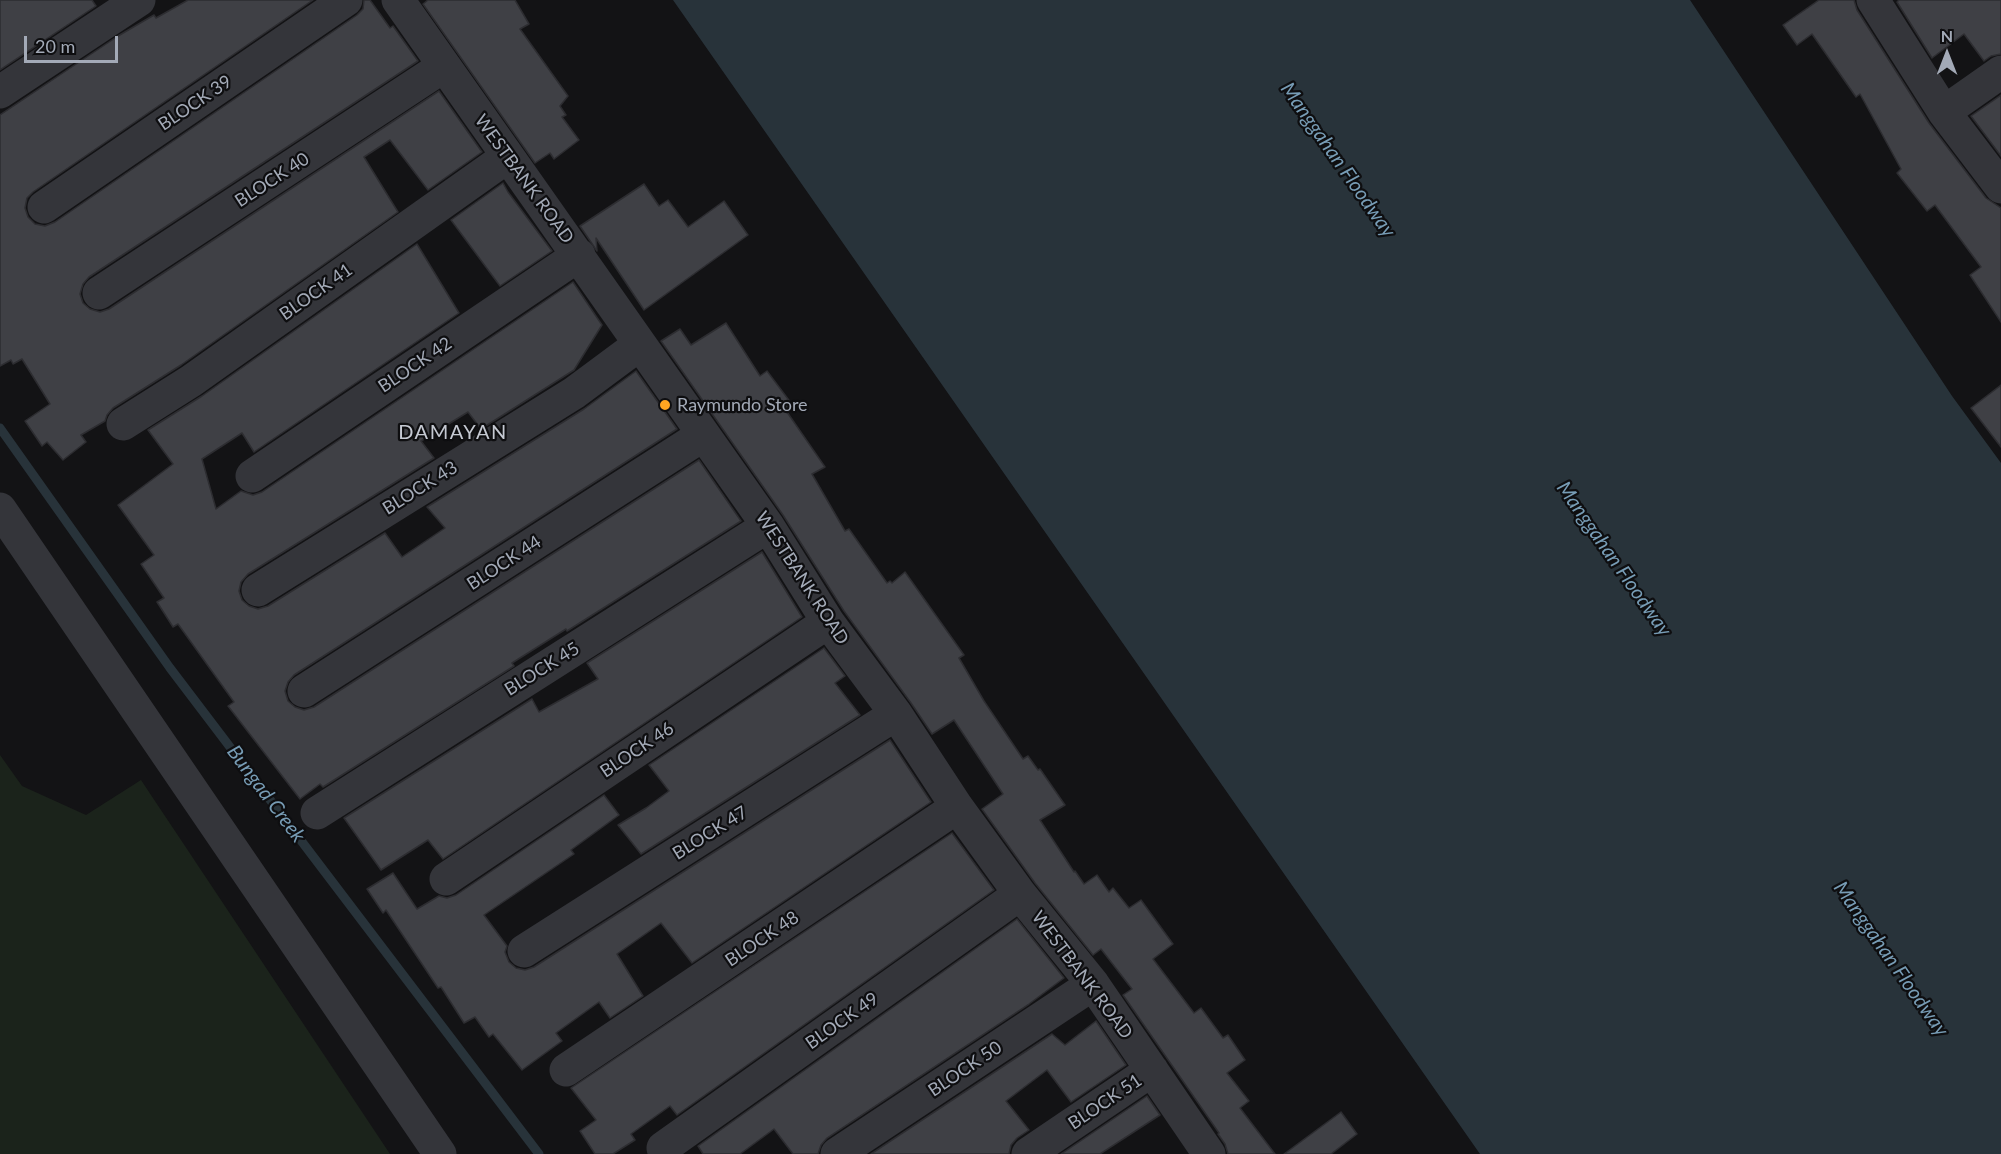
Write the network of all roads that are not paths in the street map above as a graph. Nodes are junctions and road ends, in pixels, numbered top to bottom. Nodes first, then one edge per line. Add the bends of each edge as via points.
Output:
1 (139, 0) edge
2 (346, 0) edge
3 (398, 0) edge
4 (1878, 2) edge
5 (444, 66) junction
6 (2001, 72) edge
7 (0, 92) edge
8 (1944, 112) junction
9 (507, 157) junction
10 (2001, 187) edge
11 (44, 207) dead end
12 (579, 255) junction
13 (99, 293) dead end
14 (640, 344) junction
15 (123, 424) dead end
16 (703, 435) junction
17 (252, 476) dead end
18 (0, 509) edge
19 (768, 526) junction
20 (258, 590) dead end
21 (828, 622) junction
22 (304, 691) dead end
23 (896, 714) junction
24 (957, 807) junction
25 (317, 813) dead end
26 (446, 879) dead end
27 (1020, 894) junction
28 (524, 951) dead end
29 (1093, 984) junction
30 (566, 1070) dead end
31 (1152, 1070) junction
32 (663, 1148) dead end
33 (440, 1154) edge
34 (837, 1154) edge
35 (1028, 1154) edge
36 (1209, 1154) edge

1 - 7 street
2 - 11 street, BLOCK 39
3 - 5 street, WESTBANK ROAD
4 - 8 street
5 - 9 street, WESTBANK ROAD
5 - 13 street, BLOCK 40
6 - 8 street
8 - 10 street
9 - 12 street, WESTBANK ROAD
9 - 15 street, BLOCK 41
12 - 14 street, WESTBANK ROAD
12 - 17 street, BLOCK 42
14 - 16 street, WESTBANK ROAD
14 - 20 street, BLOCK 43 via 574,393
16 - 19 street, WESTBANK ROAD
16 - 22 street, BLOCK 44
18 - 33 street
19 - 21 street, WESTBANK ROAD
19 - 25 street, BLOCK 45
21 - 23 street, WESTBANK ROAD
21 - 26 street, BLOCK 46
23 - 24 street, WESTBANK ROAD
23 - 28 street, BLOCK 47
24 - 27 street, WESTBANK ROAD
24 - 30 street, BLOCK 48
27 - 29 street, WESTBANK ROAD
27 - 32 street, BLOCK 49
29 - 31 street, WESTBANK ROAD
29 - 34 street, BLOCK 50
31 - 35 street, BLOCK 51
31 - 36 street, WESTBANK ROAD

